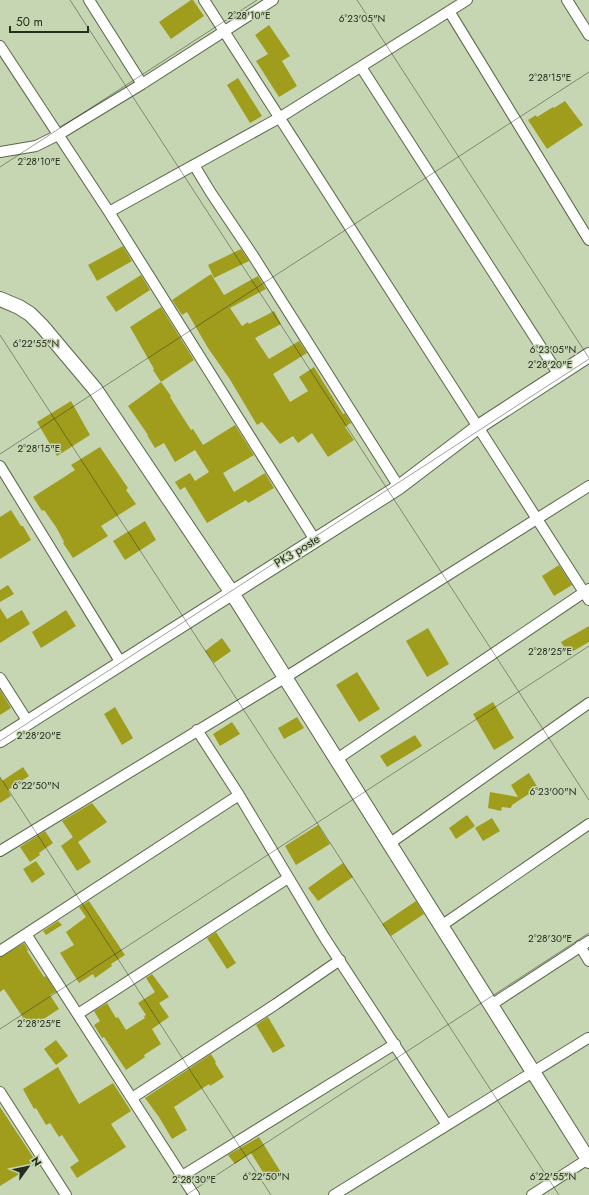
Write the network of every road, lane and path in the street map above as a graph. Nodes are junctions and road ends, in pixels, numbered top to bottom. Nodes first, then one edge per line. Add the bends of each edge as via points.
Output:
1 (89, 0) edge
2 (204, 0) edge
3 (273, 0) edge
4 (467, 0) edge
5 (567, 0) edge
6 (449, 11) junction
7 (224, 32) junction
8 (589, 35) edge
9 (0, 46) edge
10 (361, 67) junction
11 (142, 84) junction
12 (279, 118) junction
13 (58, 136) junction
14 (0, 152) edge
15 (194, 165) junction
16 (109, 212) junction
17 (589, 240) edge
18 (0, 299) edge
19 (589, 355) edge
20 (558, 375) junction
21 (478, 427) junction
22 (0, 466) edge
23 (589, 486) edge
24 (399, 487) junction
25 (537, 518) junction
26 (315, 540) junction
27 (232, 593) junction
28 (587, 594) edge
29 (121, 663) junction
30 (286, 677) junction
31 (0, 678) edge
32 (589, 703) edge
33 (28, 722) junction
34 (197, 730) junction
35 (0, 740) edge
36 (337, 759) junction
37 (239, 795) junction
38 (589, 824) edge
39 (389, 844) junction
40 (0, 851) edge
41 (288, 878) junction
42 (441, 926) junction
43 (26, 934) junction
44 (589, 940) edge
45 (580, 946) junction
46 (0, 951) edge
47 (340, 960) junction
48 (589, 961) edge
49 (491, 1005) junction
50 (78, 1014) junction
51 (588, 1038) edge
52 (395, 1044) junction
53 (534, 1072) junction
54 (0, 1092) edge
55 (132, 1098) junction
56 (447, 1125) junction
57 (589, 1160) edge
58 (182, 1176) junction
59 (66, 1195) edge
60 (194, 1195) edge
61 (334, 1195) edge
62 (532, 1195) edge

1 - 11 street
2 - 7 street
3 - 7 street
4 - 6 street
5 - 8 street
6 - 10 street
6 - 17 street
7 - 11 street
7 - 12 street
9 - 13 street
10 - 12 street
10 - 20 street
11 - 13 street
12 - 15 street
12 - 21 street
13 - 14 street via 36,146
13 - 16 street
15 - 16 street
15 - 24 street
16 - 26 street
18 - 27 street via 30,314 95,389
19 - 20 street, PK3 poste
20 - 21 street, PK3 poste
21 - 24 street, PK3 poste
21 - 25 street
22 - 29 street
23 - 25 street
24 - 26 street, PK3 poste
25 - 28 street
25 - 30 street
26 - 27 street, PK3 poste
27 - 29 street, PK3 poste
27 - 30 street
28 - 36 street
29 - 33 street, PK3 poste
30 - 34 street
30 - 36 street
31 - 33 street
32 - 39 street
33 - 35 street, PK3 poste
34 - 37 street
34 - 40 street
36 - 39 street
37 - 41 street
37 - 43 street
38 - 42 street
39 - 42 street
41 - 47 street
41 - 50 street
42 - 49 street
43 - 46 street
43 - 50 street
44 - 45 street
45 - 48 street
45 - 49 street
47 - 52 street
47 - 55 street
49 - 53 street
50 - 55 street
51 - 53 street
52 - 56 street
52 - 58 street
53 - 56 street
53 - 57 street
54 - 59 street
55 - 58 street
56 - 61 street
57 - 62 street
58 - 60 street

